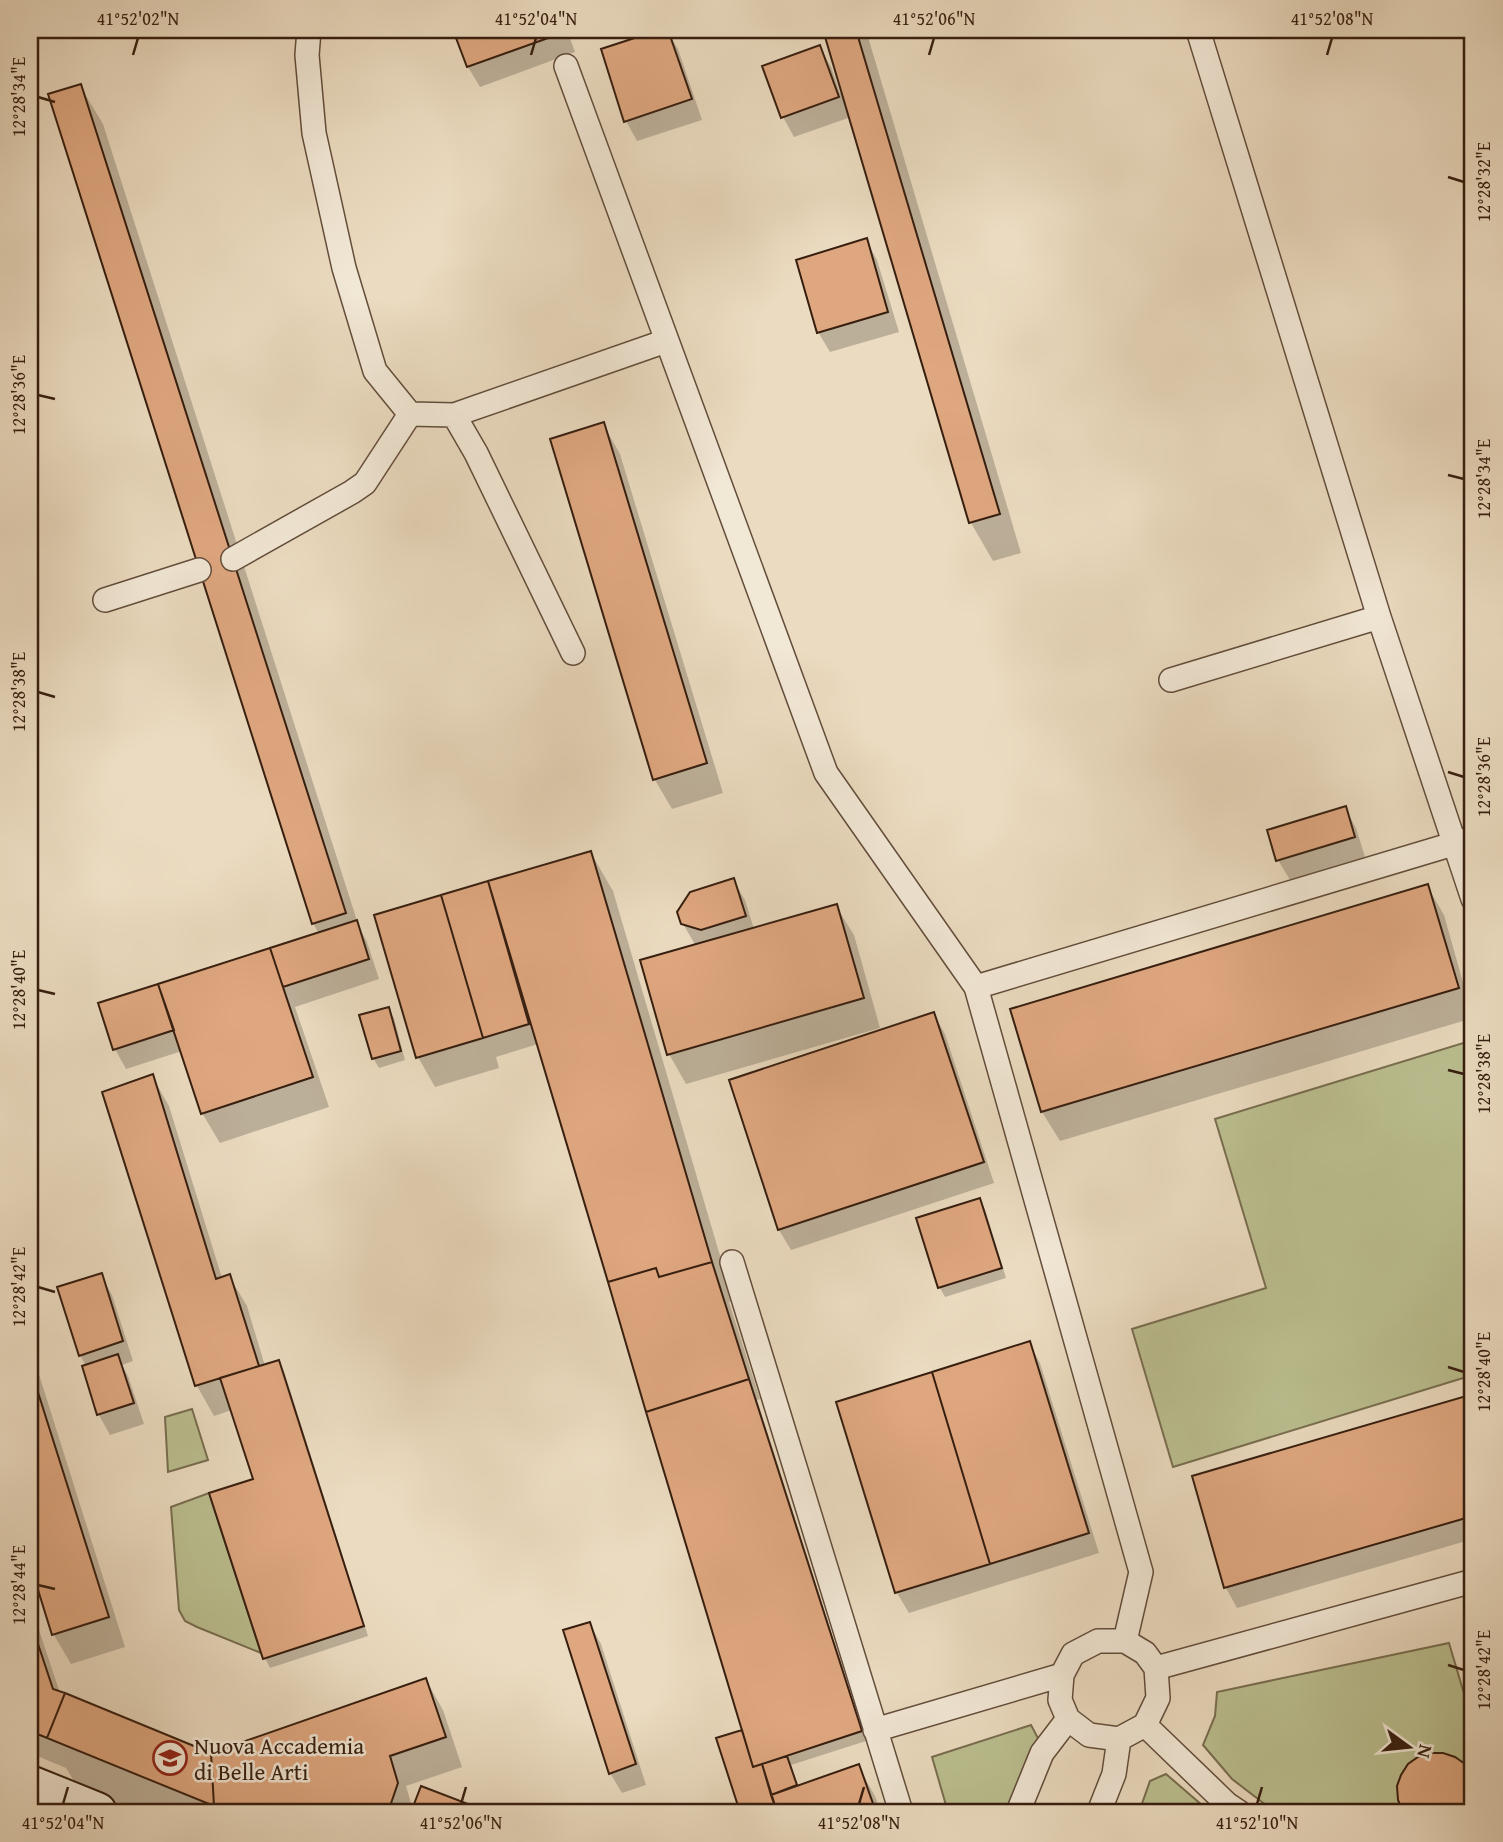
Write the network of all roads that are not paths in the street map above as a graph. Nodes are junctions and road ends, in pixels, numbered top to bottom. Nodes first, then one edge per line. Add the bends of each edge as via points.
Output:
1 (309, 30) edge
2 (1198, 30) edge
3 (566, 66) dead end
4 (666, 341) junction
5 (410, 414) junction
6 (454, 415) junction
7 (233, 559) dead end
8 (200, 570) dead end
9 (105, 600) dead end
10 (1379, 617) junction
11 (573, 653) dead end
12 (1171, 680) dead end
13 (1464, 840) edge
14 (1473, 900) edge
15 (976, 987) junction
16 (732, 1262) dead end
17 (1473, 1581) edge
18 (1125, 1641) junction
19 (1156, 1668) junction
20 (1062, 1675) junction
21 (1068, 1719) junction
22 (1145, 1725) junction
23 (875, 1730) junction
24 (1119, 1739) junction
25 (42, 1797) edge
26 (97, 1812) edge
27 (901, 1812) edge
28 (1018, 1812) edge
29 (1099, 1812) edge
30 (1239, 1812) edge

1 - 5 lane via 314,133 344,268 375,371
2 - 10 lane
3 - 4 lane
4 - 6 lane
4 - 15 lane via 826,773
5 - 6 lane
5 - 7 lane via 365,483
6 - 11 lane
8 - 9 lane
10 - 12 lane
10 - 13 lane
13 - 14 lane
13 - 15 lane
15 - 18 lane via 1141,1573
16 - 23 lane
17 - 19 lane
18 - 19 lane via 1145,1653
18 - 20 lane via 1098,1641 1073,1654
19 - 22 lane via 1158,1698
20 - 21 lane via 1060,1700
20 - 23 lane
21 - 24 lane via 1089,1735
21 - 28 lane via 1042,1753
22 - 24 lane
22 - 30 lane
23 - 27 lane
24 - 29 lane via 1114,1774
25 - 26 main road

